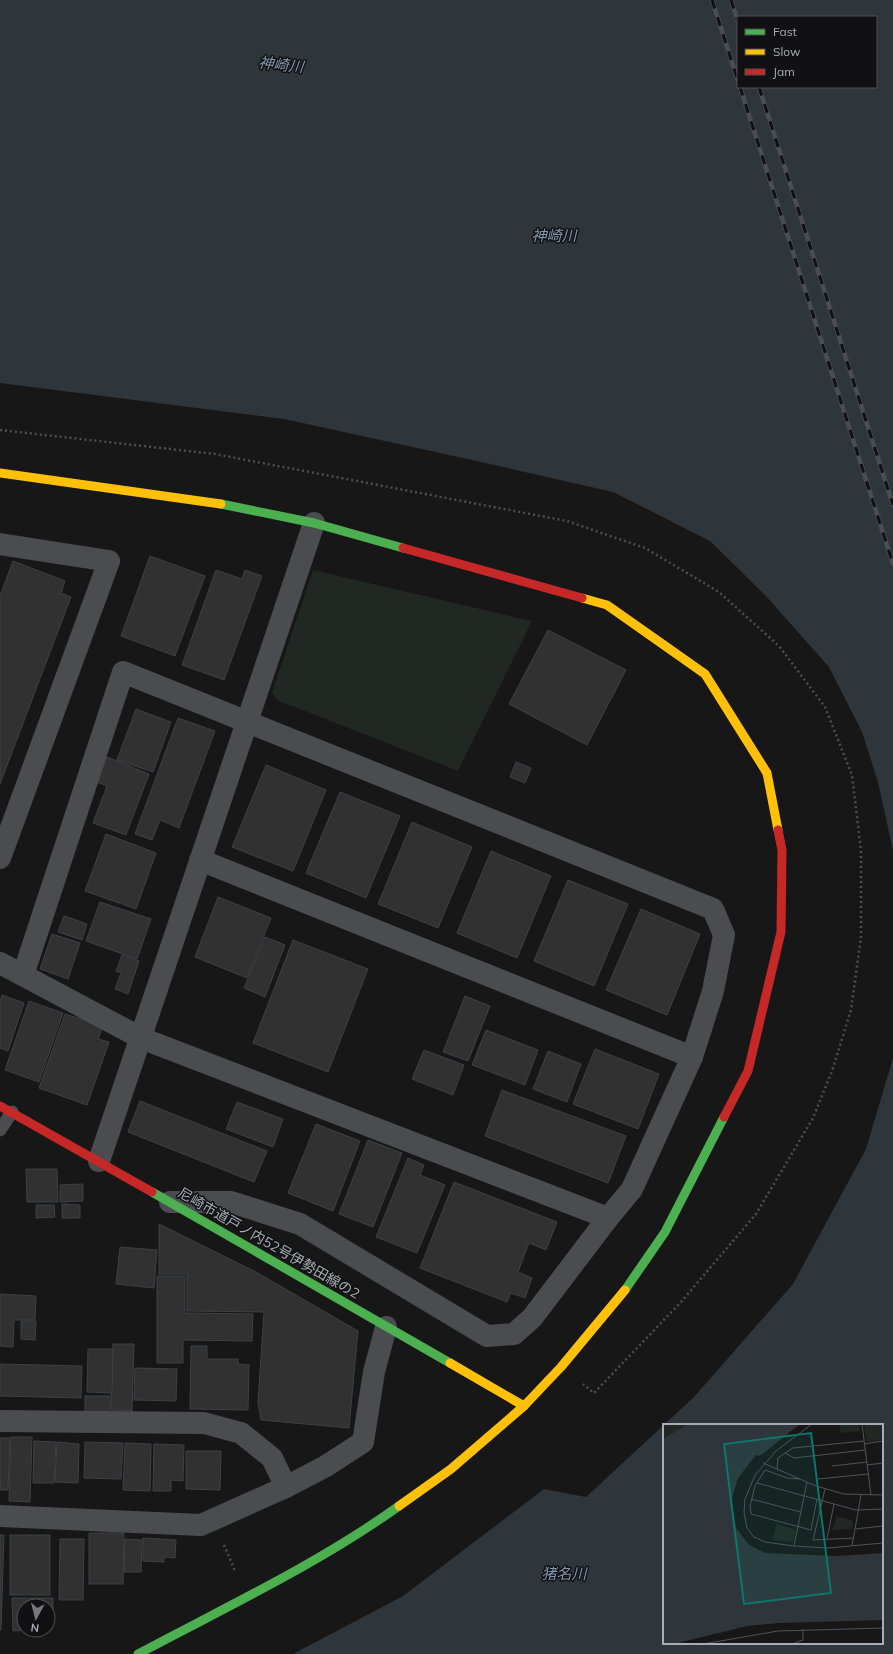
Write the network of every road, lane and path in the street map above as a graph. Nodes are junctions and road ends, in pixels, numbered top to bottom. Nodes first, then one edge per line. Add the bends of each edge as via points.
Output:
1 (0, 430) edge
2 (0, 473) edge
3 (314, 523) junction
4 (0, 544) edge
5 (247, 722) junction
6 (0, 858) edge
7 (200, 860) junction
8 (0, 963) edge
9 (23, 975) junction
10 (141, 1038) junction
11 (692, 1057) junction
12 (0, 1106) edge
13 (12, 1112) junction
14 (0, 1130) edge
15 (99, 1161) junction
16 (170, 1202) junction
17 (608, 1218) junction
18 (386, 1327) junction
19 (561, 1367) junction
20 (524, 1406) junction
21 (0, 1421) edge
22 (286, 1487) junction
23 (0, 1516) edge
24 (213, 1521) junction
25 (247, 1597) junction
26 (138, 1654) edge

1 - 19 path via 215,454 567,521 645,548 719,592 779,646 825,707 852,775 861,851 860,937 851,1010 832,1071 813,1118 756,1214 681,1302 594,1393
2 - 3 street via 235,506
3 - 5 street
3 - 19 street via 607,605 705,674 767,773 782,850 781,932 748,1071 666,1232 619,1298
4 - 6 street via 109,561
5 - 7 street
5 - 9 street via 123,672
5 - 11 street via 712,909 724,935 713,990
7 - 10 street
7 - 11 street
8 - 9 street
9 - 10 street
10 - 15 street
10 - 17 street
11 - 17 street via 632,1189
12 - 13 street, 尼崎市道戸ノ内52号伊勢田線の2
13 - 14 lane
13 - 15 street, 尼崎市道戸ノ内52号伊勢田線の2
15 - 16 street, 尼崎市道戸ノ内52号伊勢田線の2
16 - 17 street via 232,1202 300,1224 487,1336 514,1334 532,1318
16 - 18 street, 尼崎市道戸ノ内52号伊勢田線の2
18 - 20 street, 尼崎市道戸ノ内52号伊勢田線の2
18 - 22 street via 374,1372 363,1442 326,1466
19 - 20 street
20 - 25 street via 451,1469 377,1522
21 - 22 street via 204,1423 241,1433 272,1458
22 - 24 street
23 - 24 street via 201,1525
24 - 25 path
25 - 26 street

